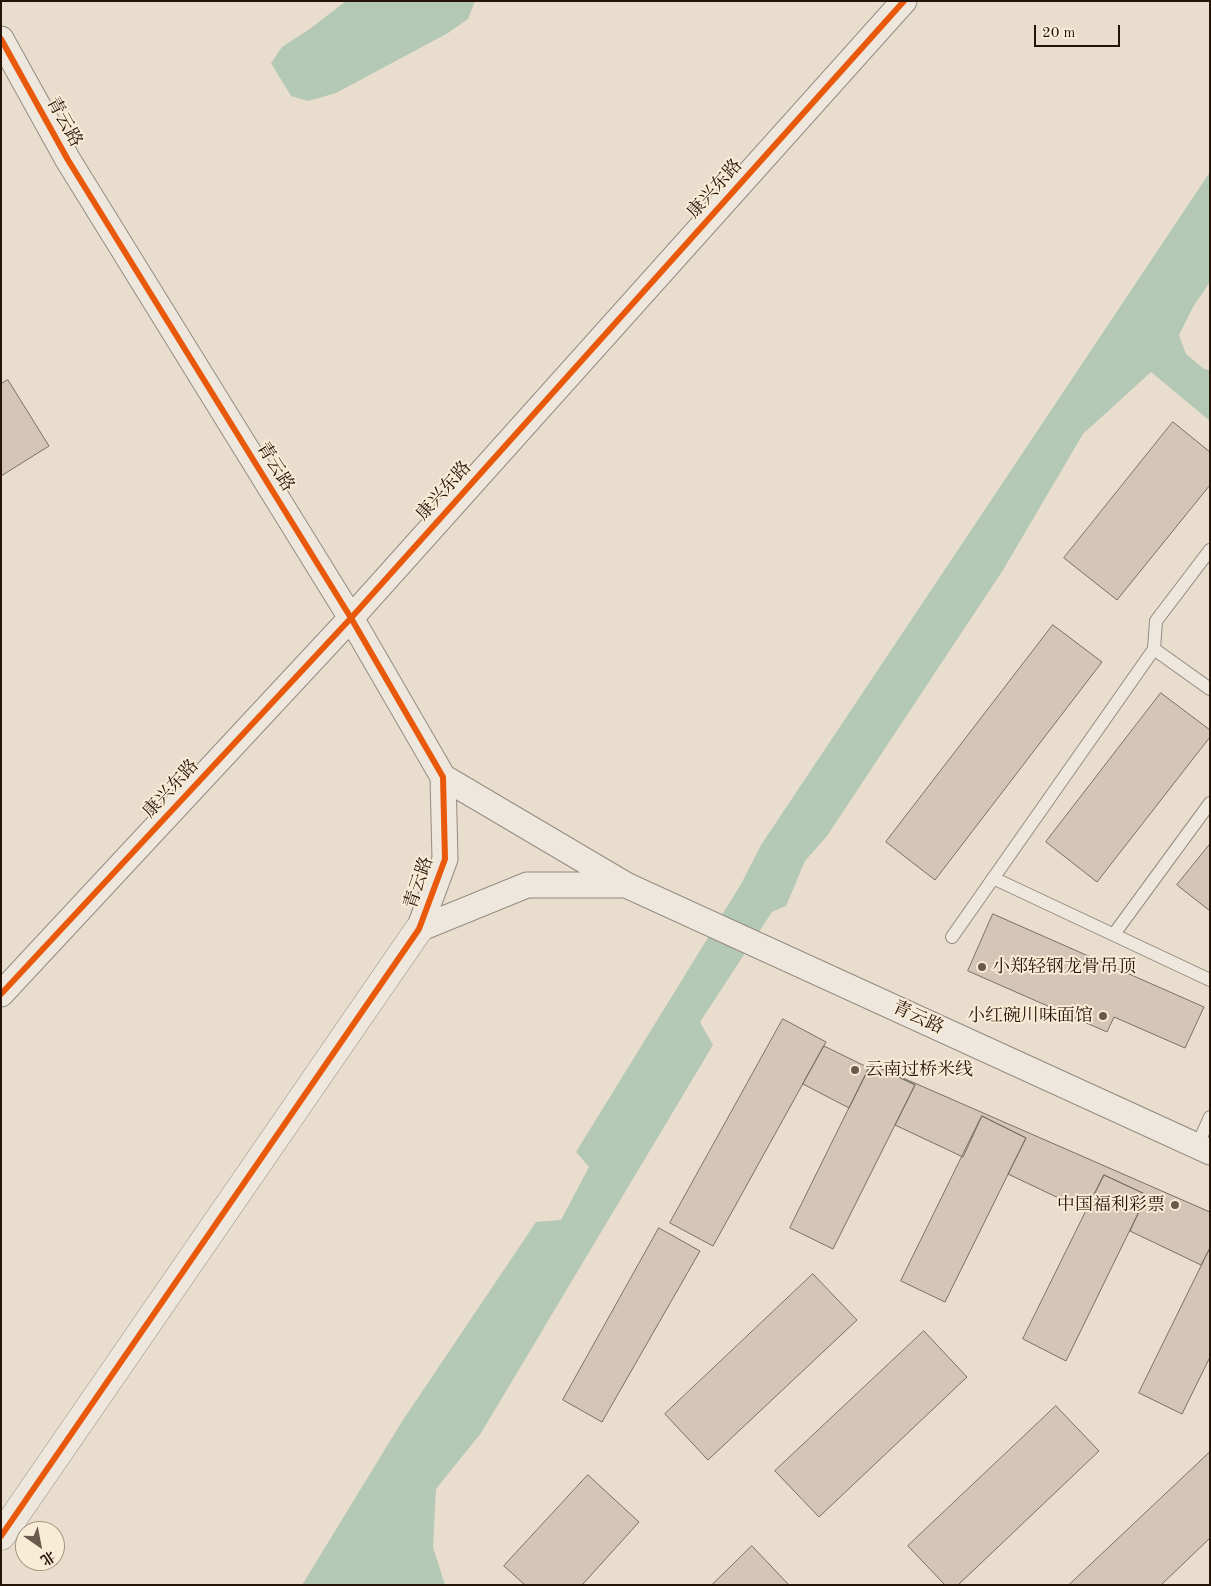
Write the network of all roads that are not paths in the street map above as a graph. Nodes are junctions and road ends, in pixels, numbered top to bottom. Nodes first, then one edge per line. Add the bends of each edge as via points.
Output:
1 (904, 1) edge
2 (1, 39) edge
3 (1210, 550) edge
4 (351, 618) junction
5 (1154, 649) junction
6 (1210, 689) edge
7 (443, 777) junction
8 (1210, 803) edge
9 (993, 878) junction
10 (626, 885) junction
11 (419, 929) junction
12 (1114, 934) junction
13 (952, 937) dead end
14 (1210, 980) edge
15 (1, 994) edge
16 (1210, 1117) edge
17 (1203, 1149) edge
18 (1, 1536) edge

1 - 4 street, 康兴东路
2 - 4 street, 青云路 via 68,160
3 - 5 lane via 1156,621
4 - 7 street, 青云路
4 - 15 street, 康兴东路
5 - 6 lane
5 - 9 lane
7 - 10 street, 青云路
7 - 11 street, 青云路 via 445,859
8 - 12 lane
9 - 12 lane
9 - 13 lane
10 - 11 street, 青云路 via 527,885
10 - 17 street, 青云路
11 - 18 street
12 - 14 lane
16 - 17 lane

